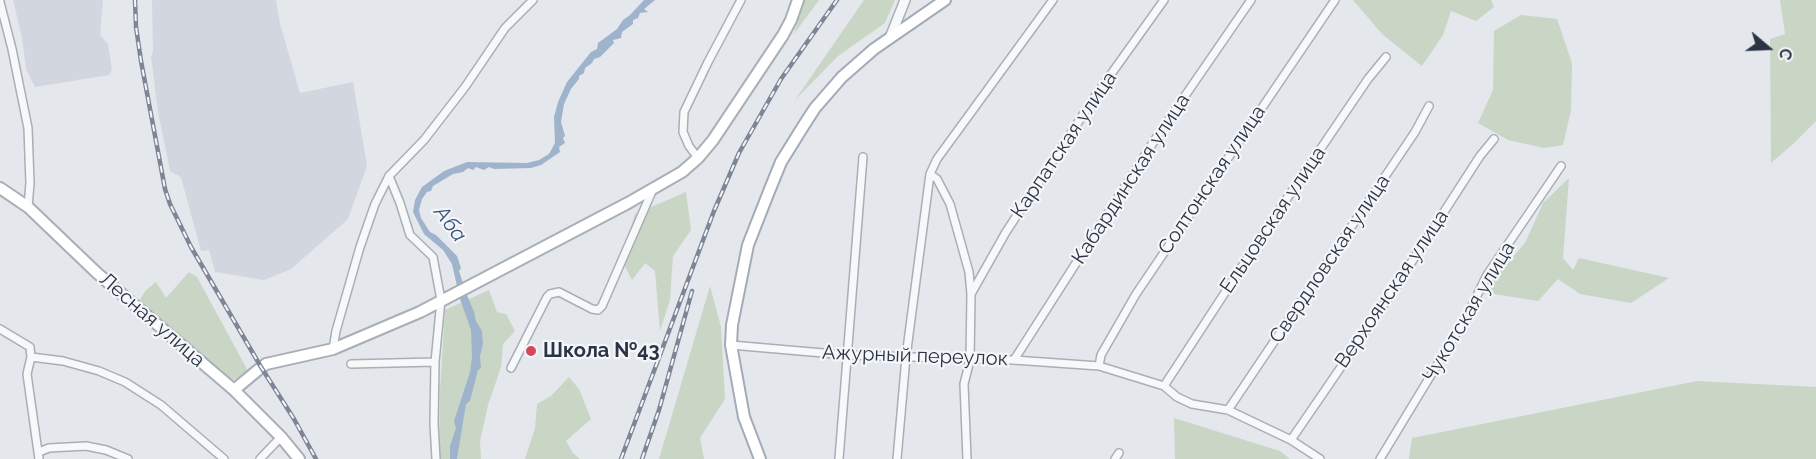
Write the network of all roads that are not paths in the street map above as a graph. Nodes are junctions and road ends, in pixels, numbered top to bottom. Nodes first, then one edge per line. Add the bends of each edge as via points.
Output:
1 (533, 0) edge
2 (741, 0) edge
3 (798, 0) edge
4 (905, 0) edge
5 (945, 0) edge
6 (1053, 0) edge
7 (1164, 0) edge
8 (1251, 0) edge
9 (1335, 0) edge
10 (0, 2) edge
11 (890, 38) junction
12 (1386, 57) dead end
13 (1429, 106) dead end
14 (1494, 139) dead end
15 (863, 157) dead end
16 (698, 158) junction
17 (1561, 166) dead end
18 (930, 174) junction
19 (389, 176) junction
20 (0, 188) edge
21 (653, 189) junction
22 (28, 207) junction
23 (971, 294) junction
24 (444, 299) junction
25 (0, 329) edge
26 (731, 345) junction
27 (333, 349) junction
28 (846, 355) junction
29 (31, 357) junction
30 (906, 357) junction
31 (970, 360) junction
32 (1014, 360) junction
33 (435, 362) junction
34 (351, 363) dead end
35 (1099, 366) junction
36 (511, 368) dead end
37 (1164, 386) junction
38 (234, 390) junction
39 (1228, 410) junction
40 (281, 437) junction
41 (1291, 440) junction
42 (39, 455) edge
43 (128, 459) edge
44 (224, 459) edge
45 (260, 459) edge
46 (299, 459) edge
47 (436, 459) edge
48 (760, 459) edge
49 (839, 459) edge
50 (897, 459) edge
51 (967, 459) edge
52 (1320, 459) edge
53 (1380, 459) edge

1 - 19 street via 505,28 424,140
2 - 16 street via 684,112 683,132
3 - 16 main road via 783,35
4 - 11 street
5 - 11 main road
6 - 18 street
7 - 23 street, Карпатская улица via 1094,98 1012,223
8 - 32 street, Кабардинская улица via 1156,138
9 - 35 street, Солтонская улица via 1136,294
10 - 22 street via 28,128
11 - 26 main road via 842,77 815,108 781,162 748,245
12 - 37 street, Ельцовская улица via 1272,219
13 - 39 street, Свердловская улица
14 - 41 street, Верхоянская улица
15 - 28 street
16 - 21 main road
17 - 53 street, Чукотская улица via 1487,275 1468,314
18 - 23 street, Карпатская улица via 950,204 969,272
18 - 30 street
19 - 24 street via 410,235 433,257
19 - 27 street via 360,248
20 - 22 main road, Лесная улица
21 - 24 main road
21 - 36 street via 602,306 592,309 559,292 550,294
22 - 38 main road, Лесная улица via 97,273
23 - 31 street, Карпатская улица
24 - 27 main road
24 - 33 street
25 - 29 street via 30,347
26 - 28 street, Ажурный переулок
26 - 48 main road via 744,417
27 - 38 main road via 266,364
28 - 30 street, Ажурный переулок
28 - 49 street
29 - 42 street via 27,374
29 - 44 street via 63,361 125,382 161,405
30 - 31 street, Ажурный переулок
30 - 50 street
31 - 32 street, Ажурный переулок
31 - 51 street, Карпатская улица via 964,384
32 - 35 street, Ажурный переулок
33 - 34 street
33 - 47 street
35 - 37 street, Ажурный переулок
37 - 39 street, Ажурный переулок via 1192,404
38 - 40 main road, Лесная улица
39 - 41 street, Ажурный переулок
40 - 45 street
40 - 46 main road, Лесная улица
41 - 52 street, Ажурный переулок
42 - 43 street via 49,448 86,446

